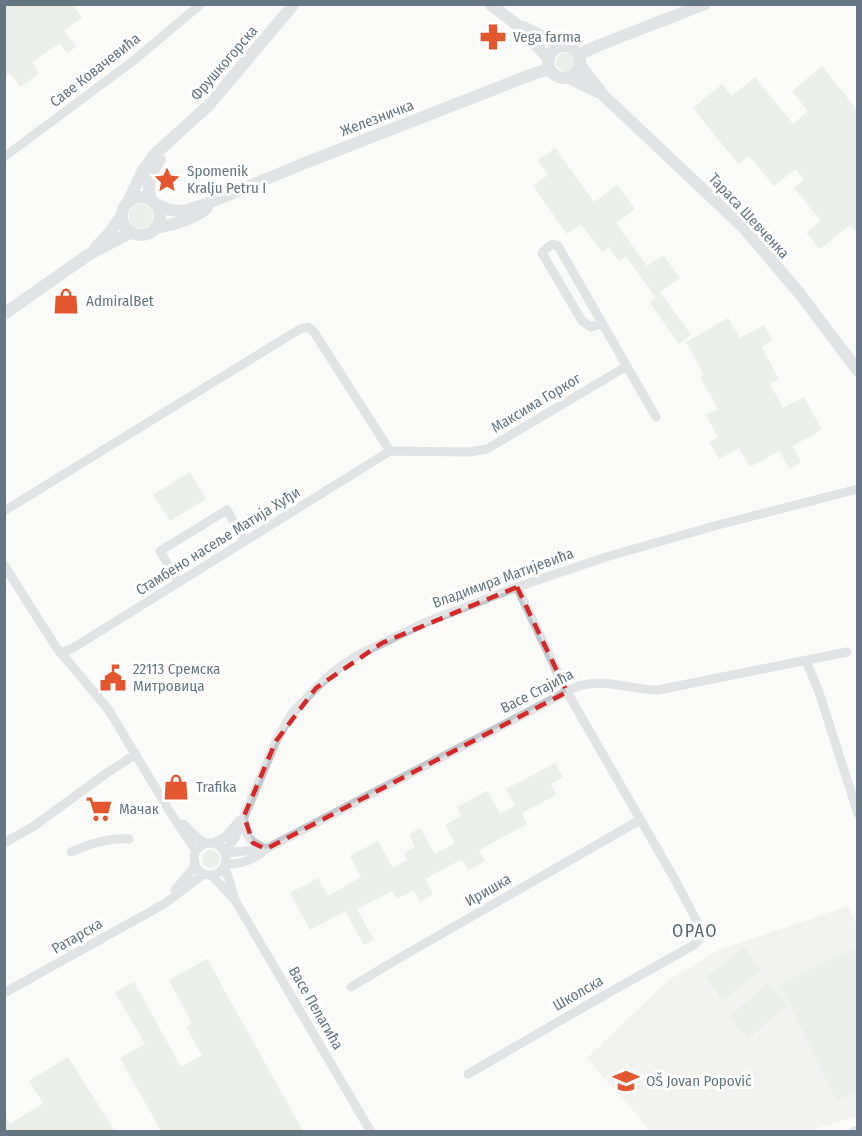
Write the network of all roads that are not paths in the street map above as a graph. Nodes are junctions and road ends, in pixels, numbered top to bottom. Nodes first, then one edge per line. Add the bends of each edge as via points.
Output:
1 (294, 4) edge
2 (490, 4) edge
3 (705, 4) edge
4 (199, 5) edge
5 (516, 24) junction
6 (562, 46) junction
7 (579, 60) junction
8 (550, 64) junction
9 (567, 77) junction
10 (604, 96) junction
11 (173, 139) junction
12 (4, 157) edge
13 (217, 200) junction
14 (128, 202) junction
15 (154, 202) junction
16 (122, 215) junction
17 (155, 228) junction
18 (132, 232) junction
19 (88, 255) junction
20 (4, 314) edge
21 (602, 323) junction
22 (627, 366) junction
23 (858, 371) edge
24 (656, 417) dead end
25 (390, 451) junction
26 (858, 489) edge
27 (4, 511) edge
28 (245, 541) junction
29 (4, 565) edge
30 (178, 583) junction
31 (517, 587) junction
32 (847, 652) dead end
33 (60, 653) junction
34 (806, 662) junction
35 (567, 692) junction
36 (136, 754) junction
37 (170, 812) junction
38 (858, 814) edge
39 (244, 816) junction
40 (640, 820) junction
41 (129, 839) dead end
42 (4, 843) edge
43 (210, 843) junction
44 (266, 849) junction
45 (196, 851) junction
46 (71, 852) dead end
47 (225, 852) junction
48 (195, 863) junction
49 (225, 866) junction
50 (207, 875) junction
51 (235, 900) junction
52 (164, 903) junction
53 (351, 987) dead end
54 (4, 993) edge
55 (468, 1074) dead end
56 (370, 1131) edge

1 - 11 street, Фрушкогорска via 209,105
2 - 5 street
3 - 7 street via 597,46
4 - 12 street, Саве Ковачевића via 133,61
5 - 6 street
5 - 8 street
6 - 7 street via 572,48
6 - 8 street via 554,51
7 - 9 street via 575,73
7 - 10 street, Тараса Шевченка
8 - 9 street via 557,76
8 - 13 street, Железничка
9 - 10 street, Тараса Шевченка
10 - 23 street, Тараса Шевченка via 745,230
11 - 14 street, Фрушкогорска via 148,162
11 - 15 street, Фрушкогорска via 151,175 148,192
13 - 15 street, Железничка via 184,211 170,210
13 - 17 street, Железничка via 201,213
14 - 15 street via 137,197
14 - 16 street
15 - 17 street via 159,214
16 - 18 street via 124,225
16 - 19 street
17 - 18 street via 147,234
18 - 19 street
19 - 20 street
21 - 21 street via 558,246 547,248 542,253 582,321 591,327
21 - 22 street
22 - 24 street
22 - 25 street, Максима Горког via 487,449
25 - 27 street via 314,332 308,327 300,328
25 - 28 street, Стамбено насеље Матија Хуђи
26 - 31 street, Владимира Матијевића via 606,557
28 - 30 street, Стамбено насеље Матија Хуђи
28 - 30 street via 227,510 160,551
29 - 33 street
30 - 33 street, Стамбено насеље Матија Хуђи
31 - 35 street
31 - 39 street, Владимира Матијевића via 424,623 356,656 333,672 292,713
32 - 34 street, Васе Стајића
33 - 36 street via 108,709
34 - 35 street, Васе Стајића via 657,690 586,683
34 - 38 street
35 - 40 street
35 - 44 street, Васе Стајића
36 - 37 street
36 - 42 street
37 - 43 street via 200,840
37 - 45 street
39 - 43 street, Владимира Матијевића via 225,837
39 - 44 street via 248,837
39 - 47 street, Владимира Матијевића
40 - 53 street, Иришка
40 - 55 street, Школска via 701,929 696,944
41 - 46 street via 89,844
43 - 45 street
43 - 47 street
44 - 47 street, Васе Стајића
44 - 49 street, Васе Стајића via 248,861
45 - 48 street
47 - 49 street
48 - 50 street
48 - 52 street, Ратарска
49 - 50 street via 219,873
49 - 51 street, Васе Пелагића
50 - 51 street, Васе Пелагића
50 - 52 street, Ратарска
51 - 56 street, Васе Пелагића
52 - 54 street, Ратарска

